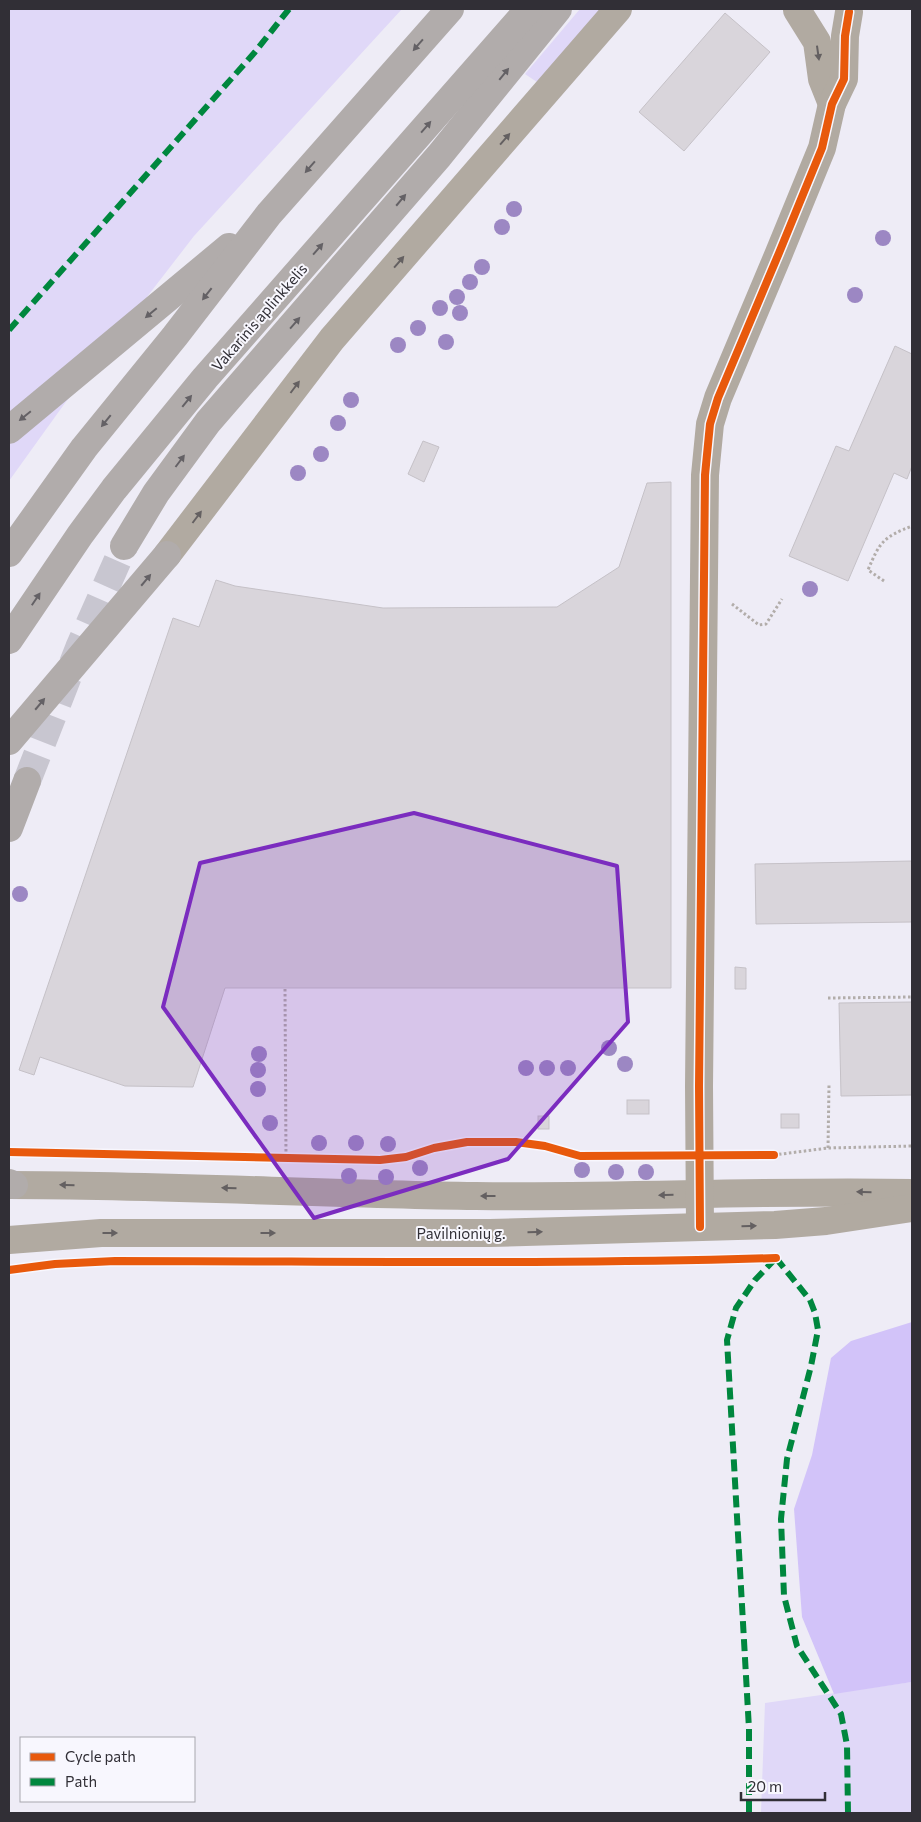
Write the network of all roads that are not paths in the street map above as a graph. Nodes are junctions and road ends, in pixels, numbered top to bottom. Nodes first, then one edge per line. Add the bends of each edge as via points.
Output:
1 (450, 9) edge
2 (529, 9) edge
3 (558, 9) edge
4 (618, 9) edge
5 (797, 9) edge
6 (850, 10) edge
7 (832, 104) junction
8 (269, 214) junction
9 (9, 430) edge
10 (124, 546) tunnel mouth
11 (9, 553) edge
12 (167, 555) joint
13 (9, 640) edge
14 (9, 741) edge
15 (27, 781) tunnel mouth
16 (9, 828) edge
17 (10, 1184) edge
18 (912, 1193) edge
19 (700, 1194) junction
20 (912, 1208) edge
21 (700, 1227) junction
22 (9, 1240) edge

1 -> 8 highway
13 -> 2 highway, Vakarinis aplinkkelis via 114,489
10 -> 3 highway via 156,493 208,422 421,177
12 -> 4 street via 332,339
5 - 6 street via 822,19 835,18
5 -> 7 street via 817,42 822,79
6 - 7 street via 845,36 844,78
7 - 19 street via 822,148 710,424 705,475
8 -> 9 highway
8 -> 11 highway via 84,448
14 -> 12 highway
15 - 16 highway
19 -> 17 street via 476,1196
18 -> 19 street
19 - 21 street
21 -> 20 street, Pavilnionių g. via 826,1221
22 -> 21 street, Pavilnionių g. via 101,1233 490,1233

